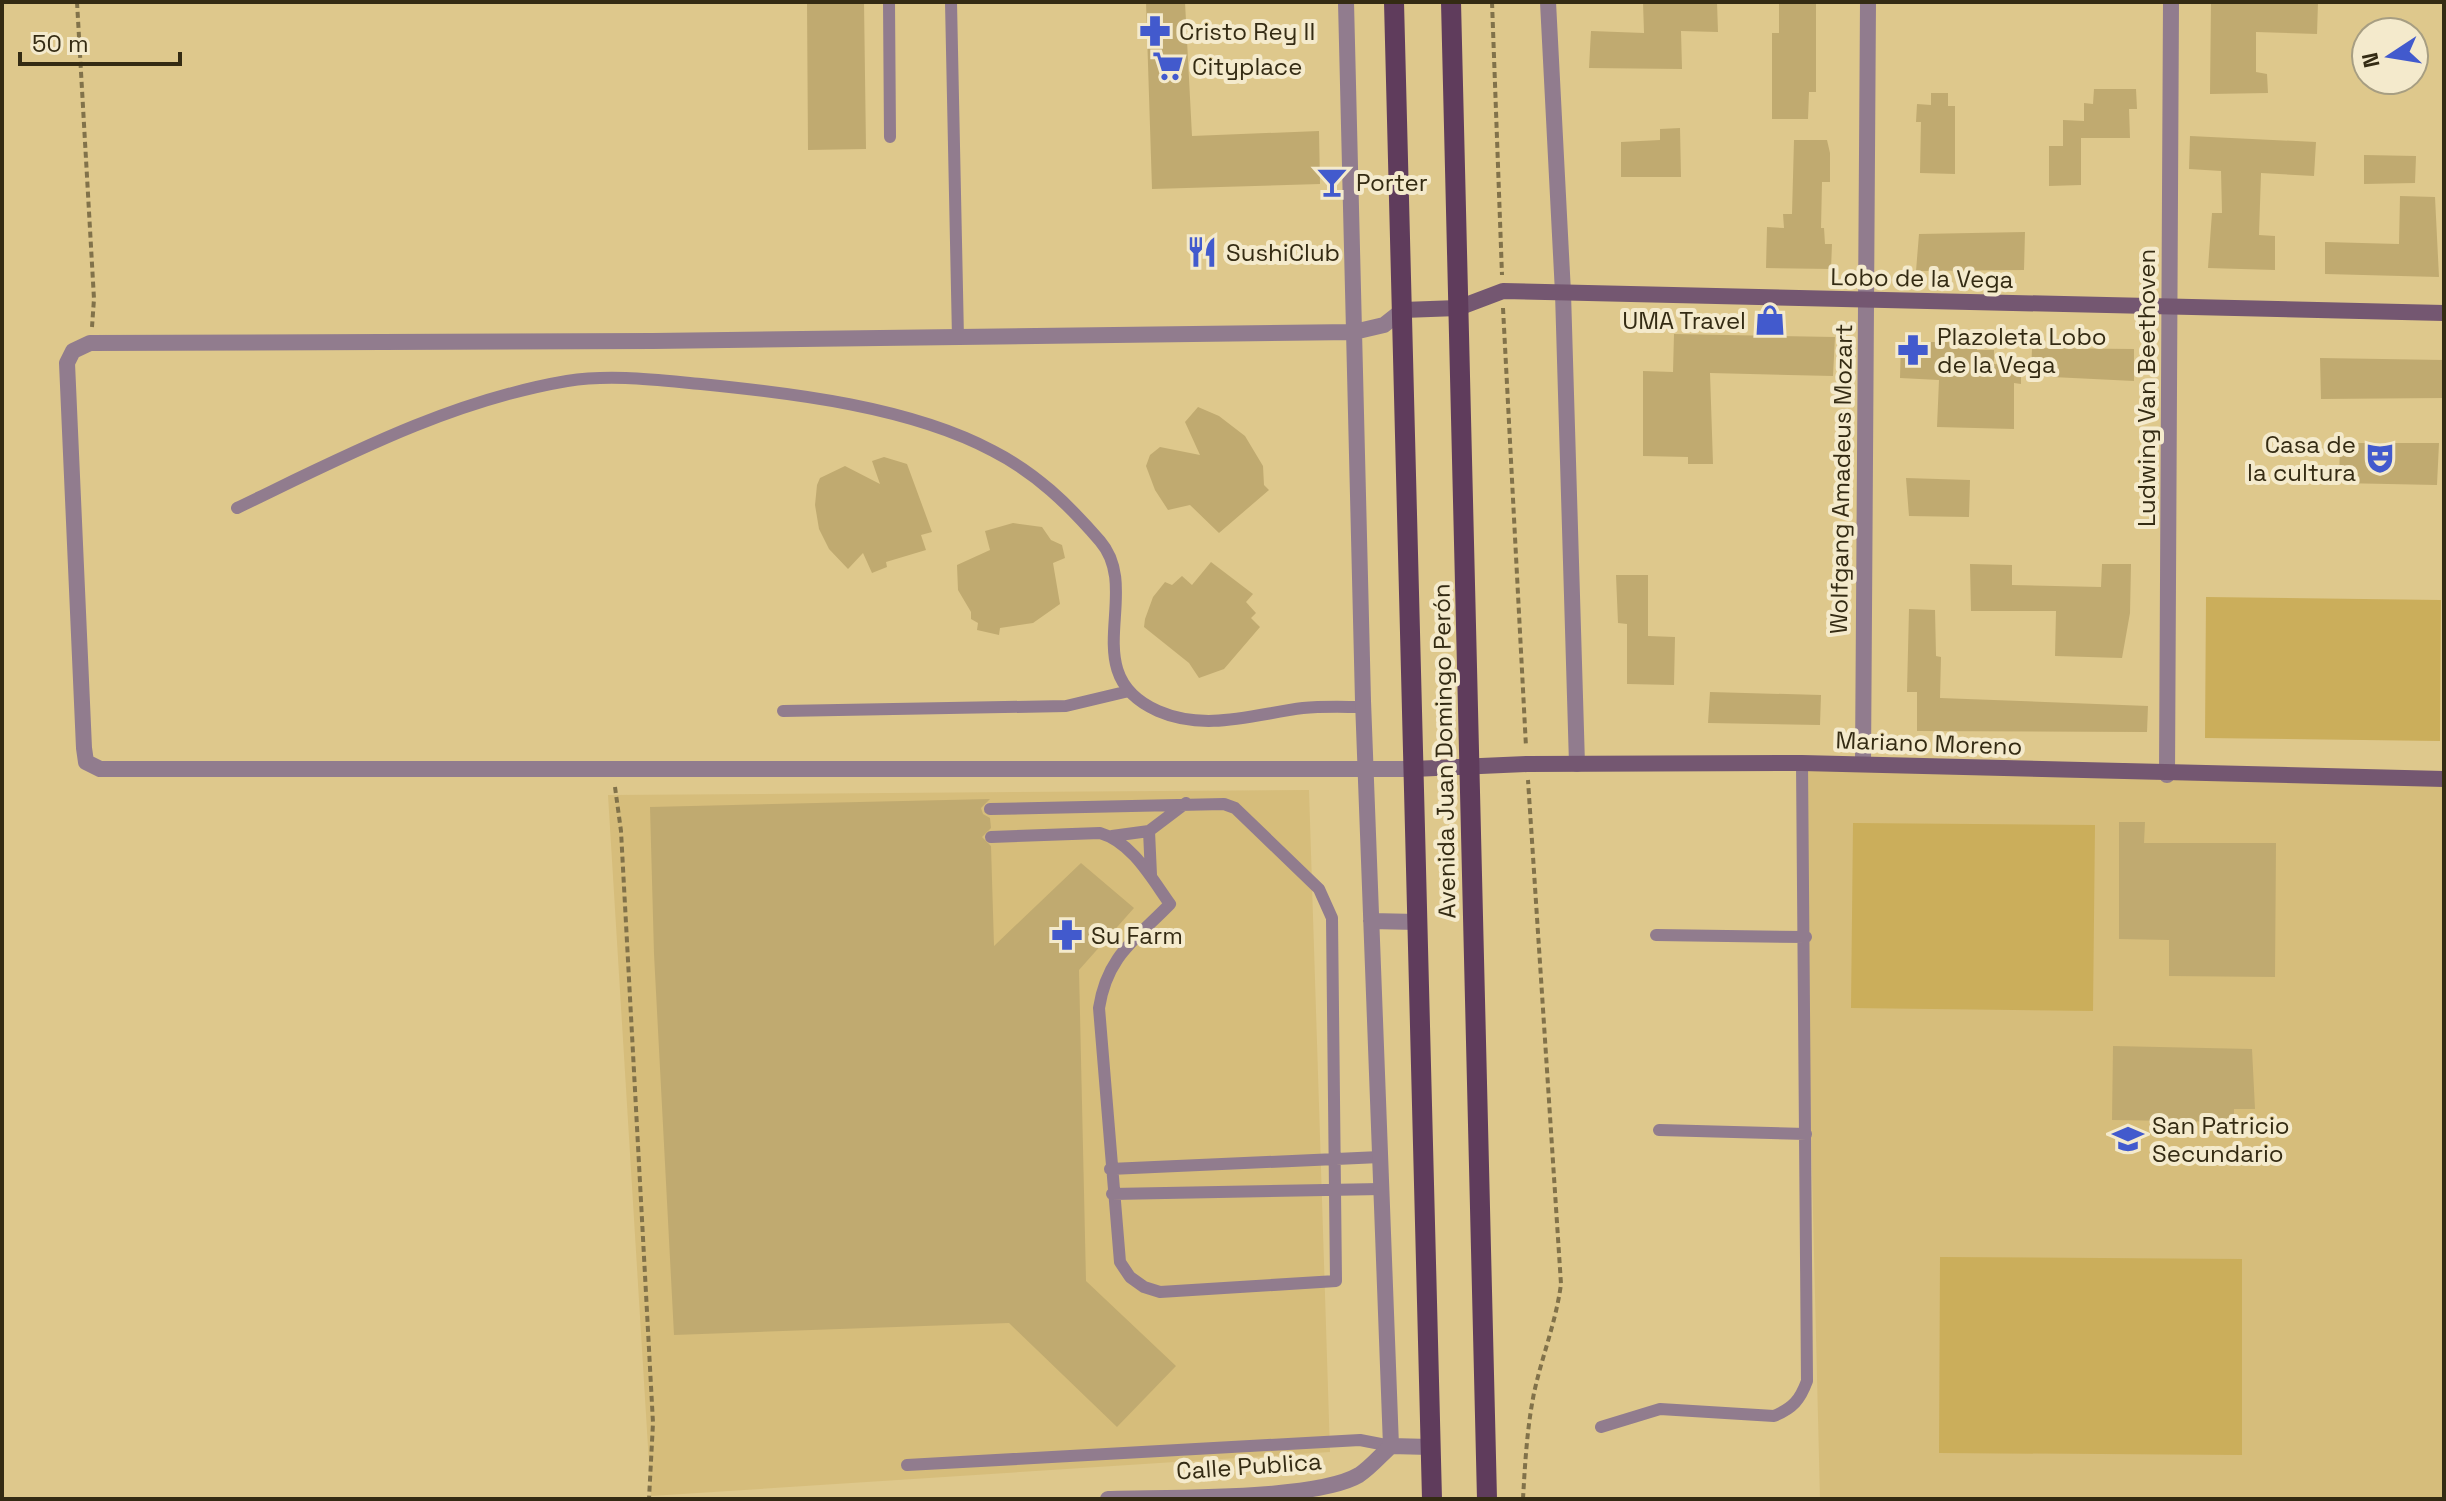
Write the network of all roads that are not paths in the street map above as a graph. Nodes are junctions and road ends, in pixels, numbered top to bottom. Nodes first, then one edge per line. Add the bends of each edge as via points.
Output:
1 (889, 2) edge
2 (951, 2) edge
3 (1346, 2) edge
4 (1394, 2) edge
5 (1451, 2) edge
6 (1548, 2) edge
7 (1868, 2) edge
8 (2171, 2) edge
9 (890, 137) dead end
10 (1563, 293) junction
11 (1867, 301) junction
12 (2171, 307) junction
13 (1458, 308) junction
14 (1403, 310) junction
15 (2444, 313) edge
16 (1354, 332) junction
17 (958, 338) junction
18 (237, 508) dead end
19 (1129, 691) junction
20 (1364, 707) junction
21 (783, 711) dead end
22 (1802, 763) junction
23 (1577, 764) junction
24 (1863, 764) junction
25 (1471, 767) junction
26 (1365, 769) junction
27 (1413, 769) junction
28 (2167, 775) junction
29 (2444, 779) edge
30 (1186, 803) junction
31 (990, 809) dead end
32 (1149, 831) junction
33 (1112, 836) junction
34 (991, 837) dead end
35 (1152, 879) junction
36 (1371, 921) junction
37 (1417, 922) junction
38 (1656, 935) dead end
39 (1806, 937) junction
40 (1659, 1130) dead end
41 (1806, 1134) junction
42 (1380, 1157) junction
43 (1334, 1159) junction
44 (1110, 1169) junction
45 (1381, 1189) junction
46 (1334, 1190) junction
47 (1112, 1194) junction
48 (1601, 1427) dead end
49 (1391, 1446) junction
50 (1430, 1447) junction
51 (907, 1465) dead end
52 (1108, 1499) edge
53 (1432, 1499) edge
54 (1487, 1499) edge

1 - 9 lane
2 - 17 lane
3 - 16 street
4 - 14 main road, Avenida Juan Domingo Perón
5 - 13 main road, Avenida Juan Domingo Perón
6 - 10 street
7 - 11 street, Wolfgang Amadeus Mozart
8 - 12 street, Ludwing Van Beethoven
10 - 11 street, Lobo de la Vega
10 - 13 street, Lobo de la Vega via 1503,291
10 - 23 street
11 - 12 street, Lobo de la Vega
11 - 24 street, Wolfgang Amadeus Mozart
12 - 15 street, Lobo de la Vega
12 - 28 street, Ludwing Van Beethoven
13 - 14 street, Lobo de la Vega
13 - 25 main road, Avenida Juan Domingo Perón
14 - 16 street via 1384,325
14 - 27 main road, Avenida Juan Domingo Perón
16 - 17 street
16 - 20 street
17 - 26 street via 90,343 73,351 67,363 86,762 100,769
18 - 19 lane via 391,433 569,381 636,378 777,391 885,413 990,449 1028,471 1099,540 1111,554 1116,581 1112,648 1116,670
19 - 20 lane via 1158,711 1218,722 1305,708
19 - 21 lane via 1066,706
20 - 26 street
22 - 23 street, Mariano Moreno
22 - 24 street, Mariano Moreno
22 - 39 lane
23 - 25 street, Mariano Moreno
24 - 28 street, Mariano Moreno
25 - 27 street, Mariano Moreno
25 - 54 main road, Avenida Juan Domingo Perón
26 - 27 street
26 - 36 street
27 - 37 main road, Avenida Juan Domingo Perón
28 - 29 street, Mariano Moreno
30 - 31 lane
30 - 32 lane
30 - 43 lane via 1235,808 1328,903 1333,934
32 - 33 lane
32 - 35 lane
33 - 34 lane
33 - 35 lane
35 - 44 lane via 1170,904 1111,964 1101,994
36 - 37 street
36 - 42 street
37 - 50 main road, Avenida Juan Domingo Perón
38 - 39 lane
39 - 41 lane
40 - 41 lane
41 - 48 lane via 1809,1363 1801,1398 1774,1416 1660,1409
42 - 43 lane
42 - 45 street
43 - 44 lane
43 - 46 lane
44 - 47 lane
45 - 46 lane
45 - 49 street
46 - 47 lane
46 - 47 lane via 1336,1281 1160,1292 1130,1277 1120,1262
49 - 50 street
49 - 51 lane via 1360,1440
49 - 52 street, Calle Publica via 1359,1475 1332,1485
50 - 53 main road, Avenida Juan Domingo Perón

